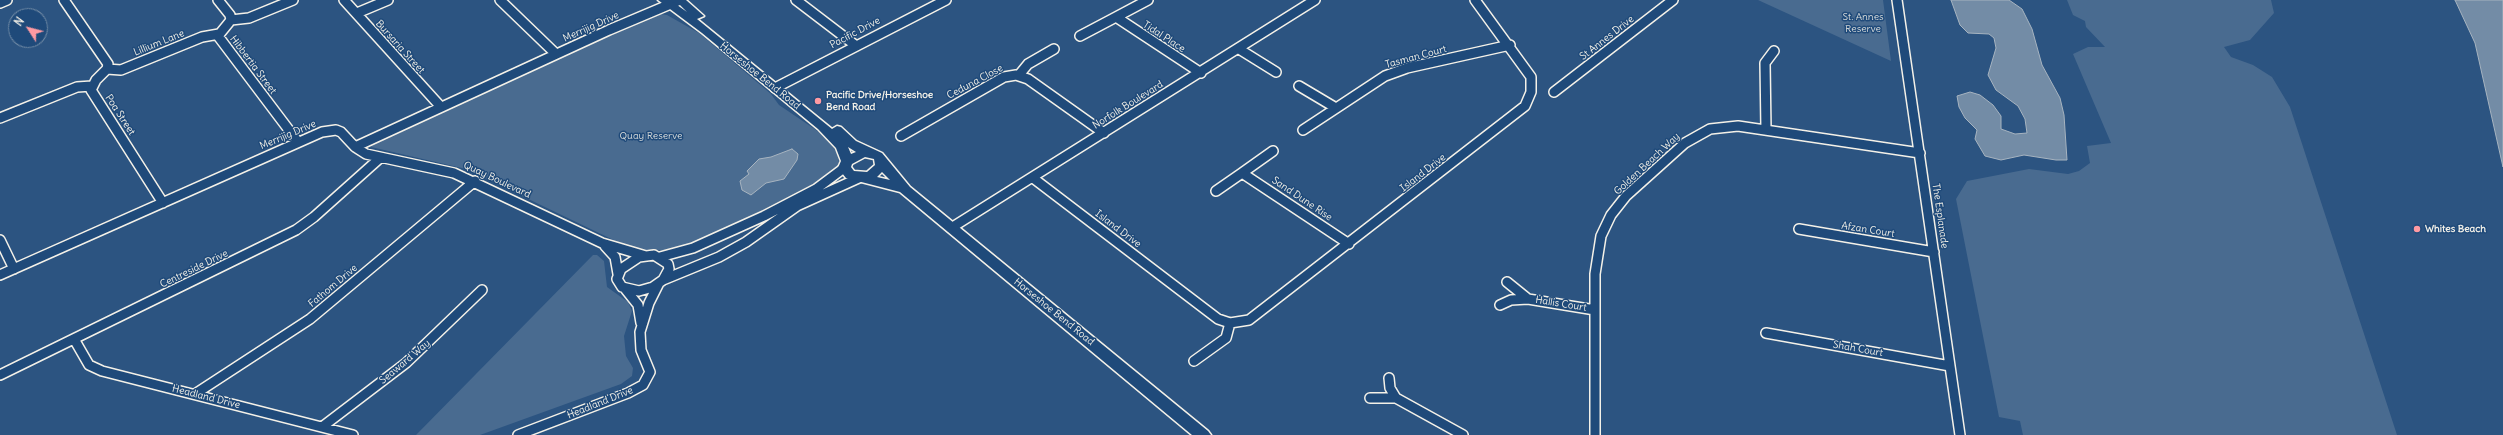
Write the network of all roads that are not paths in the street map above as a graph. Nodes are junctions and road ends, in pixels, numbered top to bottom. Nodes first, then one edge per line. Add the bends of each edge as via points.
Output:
1 (8, 0) edge
2 (64, 0) edge
3 (218, 0) edge
4 (294, 0) edge
5 (344, 0) edge
6 (388, 0) edge
7 (500, 0) edge
8 (680, 0) edge
9 (796, 0) edge
10 (946, 0) edge
11 (1148, 0) edge
12 (1315, 0) edge
13 (1475, 0) edge
14 (1673, 0) edge
15 (1897, 0) edge
16 (666, 2) edge
17 (0, 3) edge
18 (357, 13) junction
19 (1116, 17) junction
20 (231, 20) junction
21 (219, 34) junction
22 (1080, 36) dead end
23 (855, 45) junction
24 (1510, 46) junction
25 (1054, 49) dead end
26 (1239, 49) junction
27 (1774, 51) dead end
28 (556, 54) junction
29 (107, 69) junction
30 (1276, 72) dead end
31 (1201, 73) junction
32 (1019, 75) junction
33 (92, 86) junction
34 (778, 86) junction
35 (1299, 86) dead end
36 (1554, 92) dead end
37 (441, 107) junction
38 (1336, 108) junction
39 (0, 118) edge
40 (1304, 130) dead end
41 (1766, 130) junction
42 (1104, 133) junction
43 (901, 136) dead end
44 (298, 142) junction
45 (355, 147) junction
46 (1273, 151) dead end
47 (869, 152) junction
48 (1920, 153) junction
49 (380, 158) junction
50 (882, 163) junction
51 (846, 165) junction
52 (1242, 173) junction
53 (862, 177) junction
54 (1033, 178) junction
55 (475, 181) junction
56 (905, 190) junction
57 (1216, 191) dead end
58 (163, 203) junction
59 (951, 228) junction
60 (1800, 230) dead end
61 (0, 240) edge
62 (602, 243) junction
63 (1349, 244) junction
64 (1934, 252) junction
65 (646, 256) junction
66 (660, 257) junction
67 (14, 269) junction
68 (618, 274) junction
69 (0, 275) edge
70 (662, 281) junction
71 (1507, 282) dead end
72 (482, 290) dead end
73 (626, 290) junction
74 (1528, 299) junction
75 (1500, 305) dead end
76 (1595, 310) junction
77 (1230, 323) junction
78 (641, 324) junction
79 (1766, 333) dead end
80 (74, 339) junction
81 (1194, 361) dead end
82 (1950, 366) junction
83 (0, 375) edge
84 (1389, 378) dead end
85 (195, 394) junction
86 (1370, 398) dead end
87 (1396, 398) junction
88 (322, 427) junction
89 (543, 431) edge
90 (353, 435) edge
91 (518, 435) edge
92 (1202, 435) edge
93 (1463, 435) edge
94 (1595, 435) edge
95 (1960, 435) edge

1 - 17 street
2 - 29 street via 108,64
3 - 20 street, Hibbertia Street
4 - 20 street via 249,18
5 - 18 street, Bursaria Street
6 - 18 street
7 - 28 street
8 - 16 street, Merrijig Drive
8 - 34 street, Horseshoe Bend Road
9 - 23 street
10 - 23 street, Pacific Drive
11 - 19 street
12 - 26 street, Norfolk Boulevard
13 - 24 street, Island Drive
14 - 36 street, St Annes Drive
15 - 48 street, The Esplanade
16 - 28 street, Merrijig Drive
16 - 34 street, Horseshoe Bend Road
18 - 37 street, Bursaria Street
19 - 22 street
19 - 31 street, Tidal Place
20 - 21 street, Hibbertia Street
21 - 29 street, Lillium Lane via 202,37 121,70
21 - 44 street, Hibbertia Street
23 - 34 street, Pacific Drive
24 - 38 street, Tasman Court via 1396,72 1375,81
24 - 63 street, Island Drive via 1531,77 1532,92 1525,106
25 - 32 street, Ceduna Close via 1028,64
26 - 30 street
26 - 31 street, Norfolk Boulevard
27 - 41 street via 1765,63
28 - 37 street, Merrijig Drive
29 - 33 street
31 - 42 street, Norfolk Boulevard
32 - 42 street, Ceduna Close via 1028,78
32 - 43 street, Ceduna Close via 1004,77
33 - 39 street via 77,87
33 - 58 street, Poa Street via 91,90
34 - 47 street, Horseshoe Bend Road via 847,140
34 - 51 street, Horseshoe Bend Road via 831,133 841,146
35 - 38 street
37 - 45 street, Merrijig Drive
38 - 40 street, Tasman Court
41 - 48 street, Golden Beach Way
41 - 76 street, Golden Beach Way via 1729,126 1701,132 1685,143 1626,196 1611,216 1598,248
42 - 54 street, Norfolk Boulevard
44 - 45 street, Merrijig Drive via 322,132 336,130
44 - 58 street, Merrijig Drive
45 - 49 street, Quay Boulevard
46 - 52 street
47 - 50 street via 878,156
47 - 51 street via 859,154
48 - 64 street, The Esplanade
49 - 55 street, Quay Boulevard via 454,173
49 - 80 street, Centreside Drive via 296,230
50 - 53 street via 878,170
50 - 56 street, Horseshoe Bend Road
51 - 53 street via 850,175
51 - 66 street, Quay Boulevard via 816,189 764,216 693,248
52 - 57 street
52 - 63 street, Sand Dune Rise
53 - 56 street, Horseshoe Bend Road via 886,182
53 - 70 street via 797,206 746,242 719,257
54 - 59 street, Norfolk Boulevard
54 - 77 street, Island Drive via 1218,319
55 - 62 street, Quay Boulevard
55 - 85 street, Fathom Drive via 310,319
56 - 59 street, Horseshoe Bend Road
58 - 67 street, Merrijig Drive
59 - 92 street, Horseshoe Bend Road
60 - 64 street, Afzan Court
61 - 67 street
62 - 65 street, Quay Boulevard
62 - 68 street, Quay Boulevard via 615,257
63 - 77 street, Island Drive via 1249,320
64 - 82 street, The Esplanade
65 - 66 street, Quay Boulevard
65 - 68 street, Quay Boulevard via 632,260
66 - 70 street via 665,260 669,269
67 - 69 street, Merrijig Drive
68 - 73 street, Quay Boulevard via 618,283
70 - 73 street via 639,291
70 - 78 street, Headland Drive via 649,303
71 - 74 street, Hallis Court
72 - 88 street, Seaward Way via 406,363
73 - 78 street, Headland Drive via 638,305
74 - 75 street, Hallis Court via 1511,300
74 - 76 street, Hallis Court
76 - 94 street, Golden Beach Way
77 - 81 street via 1226,338
78 - 89 street, Headland Drive via 641,350 650,372 643,385
79 - 82 street, Shah Court
80 - 83 street, Centreside Drive
80 - 85 street, Headland Drive via 86,360 95,368
82 - 95 street, The Esplanade
84 - 87 street via 1390,388
85 - 88 street, Headland Drive
86 - 87 street
87 - 93 street
88 - 90 street, Headland Drive
89 - 91 street, Headland Drive

